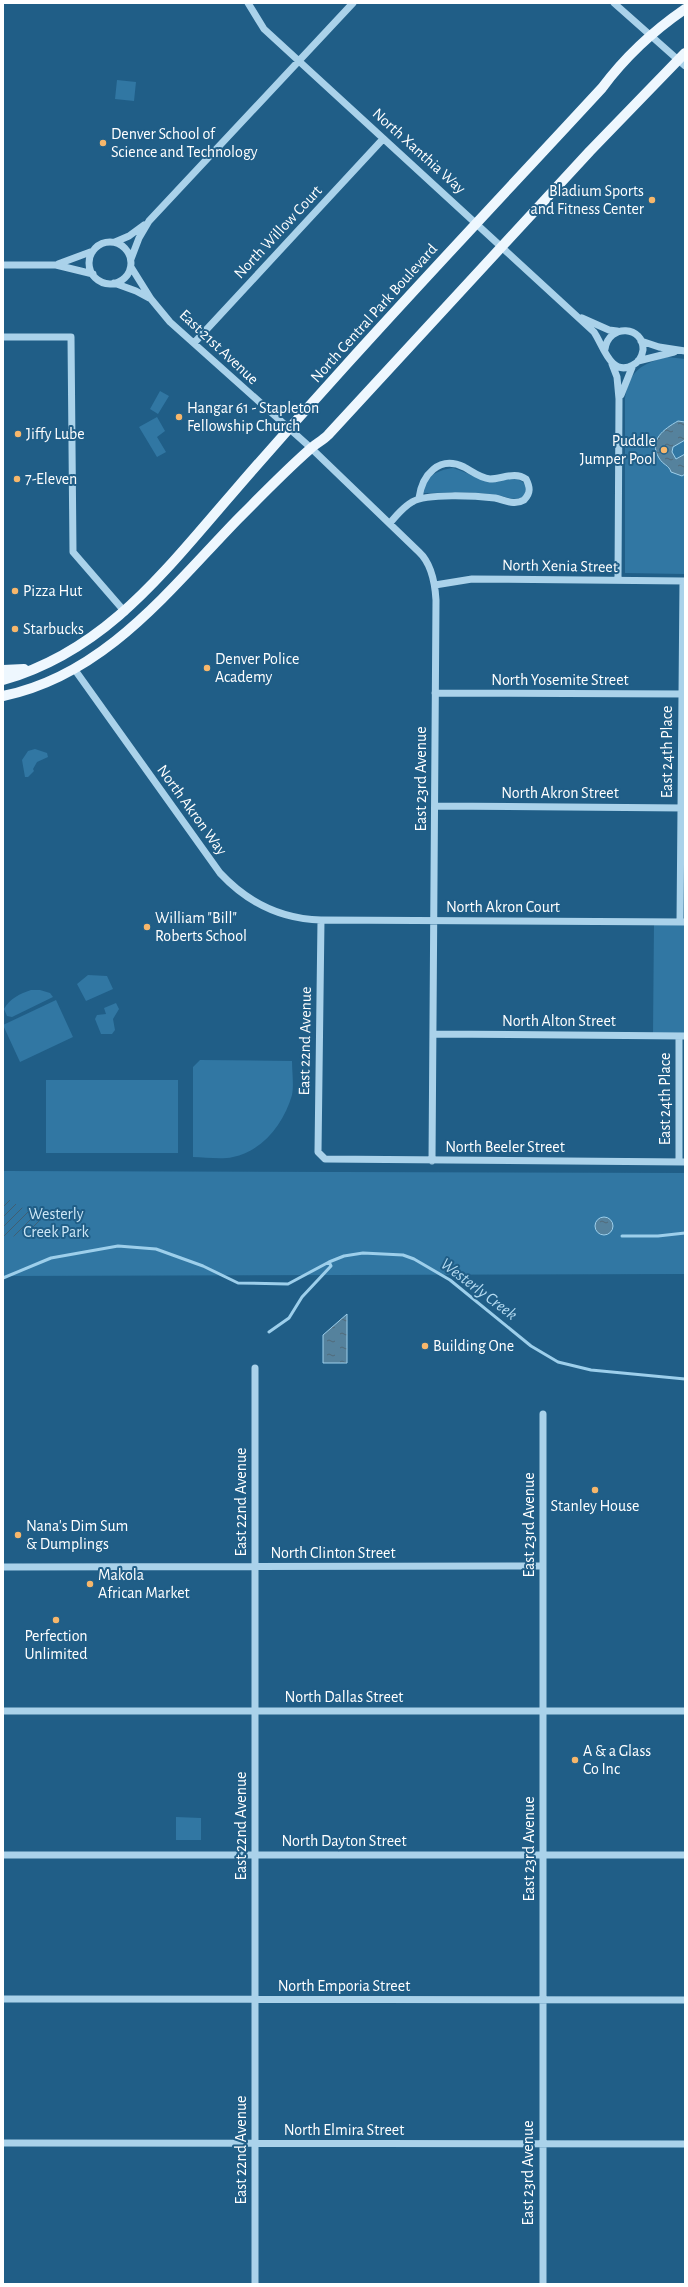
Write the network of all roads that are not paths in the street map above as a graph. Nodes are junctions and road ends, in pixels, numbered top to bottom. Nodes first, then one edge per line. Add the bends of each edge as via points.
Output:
1 (248, 3) edge
2 (352, 3) edge
3 (614, 3) edge
4 (685, 9) edge
5 (650, 37) junction
6 (683, 59) edge
7 (298, 60) junction
8 (383, 139) junction
9 (149, 221) junction
10 (477, 223) junction
11 (115, 242) junction
12 (502, 248) junction
13 (93, 251) junction
14 (131, 259) junction
15 (3, 265) edge
16 (56, 265) junction
17 (131, 267) junction
18 (93, 274) junction
19 (114, 284) junction
20 (151, 299) junction
21 (577, 316) junction
22 (617, 331) junction
23 (3, 337) edge
24 (641, 341) junction
25 (194, 343) junction
26 (605, 349) junction
27 (682, 351) edge
28 (636, 363) junction
29 (612, 364) junction
30 (619, 399) junction
31 (288, 429) junction
32 (311, 448) junction
33 (419, 498) junction
34 (390, 524) junction
35 (618, 580) junction
36 (684, 581) edge
37 (435, 585) junction
38 (125, 612) junction
39 (46, 665) junction
40 (3, 670) edge
41 (75, 670) junction
42 (3, 680) edge
43 (21, 692) junction
44 (435, 693) junction
45 (683, 694) edge
46 (3, 696) edge
47 (3, 701) edge
48 (435, 806) junction
49 (683, 808) edge
50 (321, 920) junction
51 (434, 921) junction
52 (683, 922) edge
53 (433, 1034) junction
54 (682, 1036) edge
55 (325, 1159) joint
56 (432, 1161) junction
57 (682, 1162) edge
58 (255, 1368) dead end
59 (543, 1414) dead end
60 (543, 1566) junction
61 (3, 1567) edge
62 (255, 1567) junction
63 (255, 1711) junction
64 (543, 1711) junction
65 (685, 1711) edge
66 (3, 1712) edge
67 (3, 1855) edge
68 (255, 1855) junction
69 (542, 1855) junction
70 (685, 1855) edge
71 (3, 1999) edge
72 (255, 2000) junction
73 (542, 2000) junction
74 (685, 2000) edge
75 (3, 2143) edge
76 (255, 2144) junction
77 (542, 2144) junction
78 (685, 2144) edge
79 (255, 2284) edge
80 (543, 2284) edge

1 - 7 street, North Xanthia Way via 264,29
2 - 7 street
3 - 5 street
4 - 5 main road, North Central Park Boulevard
5 - 6 street
5 - 10 main road, North Central Park Boulevard via 625,60
6 - 12 main road
7 - 8 street, North Xanthia Way
7 - 9 street
8 - 10 street, North Xanthia Way
8 - 25 street, North Willow Court
9 - 11 street via 129,236
9 - 14 street
10 - 12 street, North Xanthia Way
10 - 31 main road, North Central Park Boulevard
11 - 13 street via 106,242
11 - 14 street via 125,248
12 - 21 street, North Xanthia Way
12 - 32 main road via 328,435
13 - 16 street
13 - 18 street via 90,258
14 - 17 street
15 - 16 street
16 - 18 street
17 - 19 street via 125,278
17 - 20 street, East 21st Avenue
18 - 19 street via 98,280
19 - 20 street, East 21st Avenue
20 - 25 street, East 21st Avenue via 170,322
21 - 22 street, North Xanthia Way
21 - 26 street, North Xanthia Way via 594,332
22 - 24 street via 628,330
22 - 26 street via 608,338
23 - 38 street via 71,336 73,552
24 - 27 street
24 - 28 street via 643,351
25 - 31 street, East 21st Avenue
26 - 29 street
27 - 28 street via 647,358
28 - 29 street via 622,368
28 - 30 street
29 - 30 street via 617,377
30 - 35 street
31 - 32 street, East 21st Avenue
31 - 38 main road, North Central Park Boulevard via 177,557
32 - 34 street, East 23rd Avenue
32 - 41 main road via 260,497 157,605 114,643
33 - 33 street via 486,498 515,503 524,500 529,488 526,480 518,475 489,478 478,476 458,465 447,465 436,468 426,475
33 - 34 street via 407,504
34 - 37 street, East 23rd Avenue via 422,554
35 - 36 street, North Xenia Street
35 - 37 street, North Xenia Street via 472,579
36 - 45 street, East 24th Place
37 - 44 street, East 23rd Avenue
38 - 39 main road, North Central Park Boulevard via 91,639
39 - 40 main road via 13,671
39 - 42 main road, North Central Park Boulevard
41 - 43 main road
41 - 50 street, North Akron Way via 231,885 261,906 278,913 295,918
43 - 46 main road
43 - 47 main road
44 - 45 street, North Yosemite Street
44 - 48 street, East 23rd Avenue
45 - 49 street, East 24th Place
48 - 49 street, North Akron Street
48 - 51 street, East 23rd Avenue
49 - 52 street, East 24th Place
50 - 51 street, North Akron Court
50 - 55 street, East 22nd Avenue via 318,1152
51 - 52 street, North Akron Court
51 - 53 street, East 23rd Avenue
53 - 54 street, North Alton Street
53 - 56 street, East 23rd Avenue
54 - 57 street, East 24th Place
55 - 56 street, North Beeler Street
56 - 57 street, North Beeler Street
58 - 62 street, East 22nd Avenue
59 - 60 street, East 23rd Avenue
60 - 62 street, North Clinton Street
60 - 64 street, East 23rd Avenue
61 - 62 street, North Clinton Street
62 - 63 street, East 22nd Avenue
63 - 64 street, North Dallas Street
63 - 66 street, North Dallas Street
63 - 68 street, East 22nd Avenue
64 - 65 street, North Dallas Street
64 - 69 street, East 23rd Avenue
67 - 68 street, North Dayton Street
68 - 69 street, North Dayton Street
68 - 72 street, East 22nd Avenue
69 - 70 street, North Dayton Street
69 - 73 street, East 23rd Avenue
71 - 72 street, North Emporia Street
72 - 73 street, North Emporia Street
72 - 76 street, East 22nd Avenue
73 - 74 street, North Emporia Street
73 - 77 street, East 23rd Avenue
75 - 76 street, North Elmira Street
76 - 77 street, North Elmira Street
76 - 79 street, East 22nd Avenue
77 - 78 street, North Elmira Street
77 - 80 street, East 23rd Avenue

